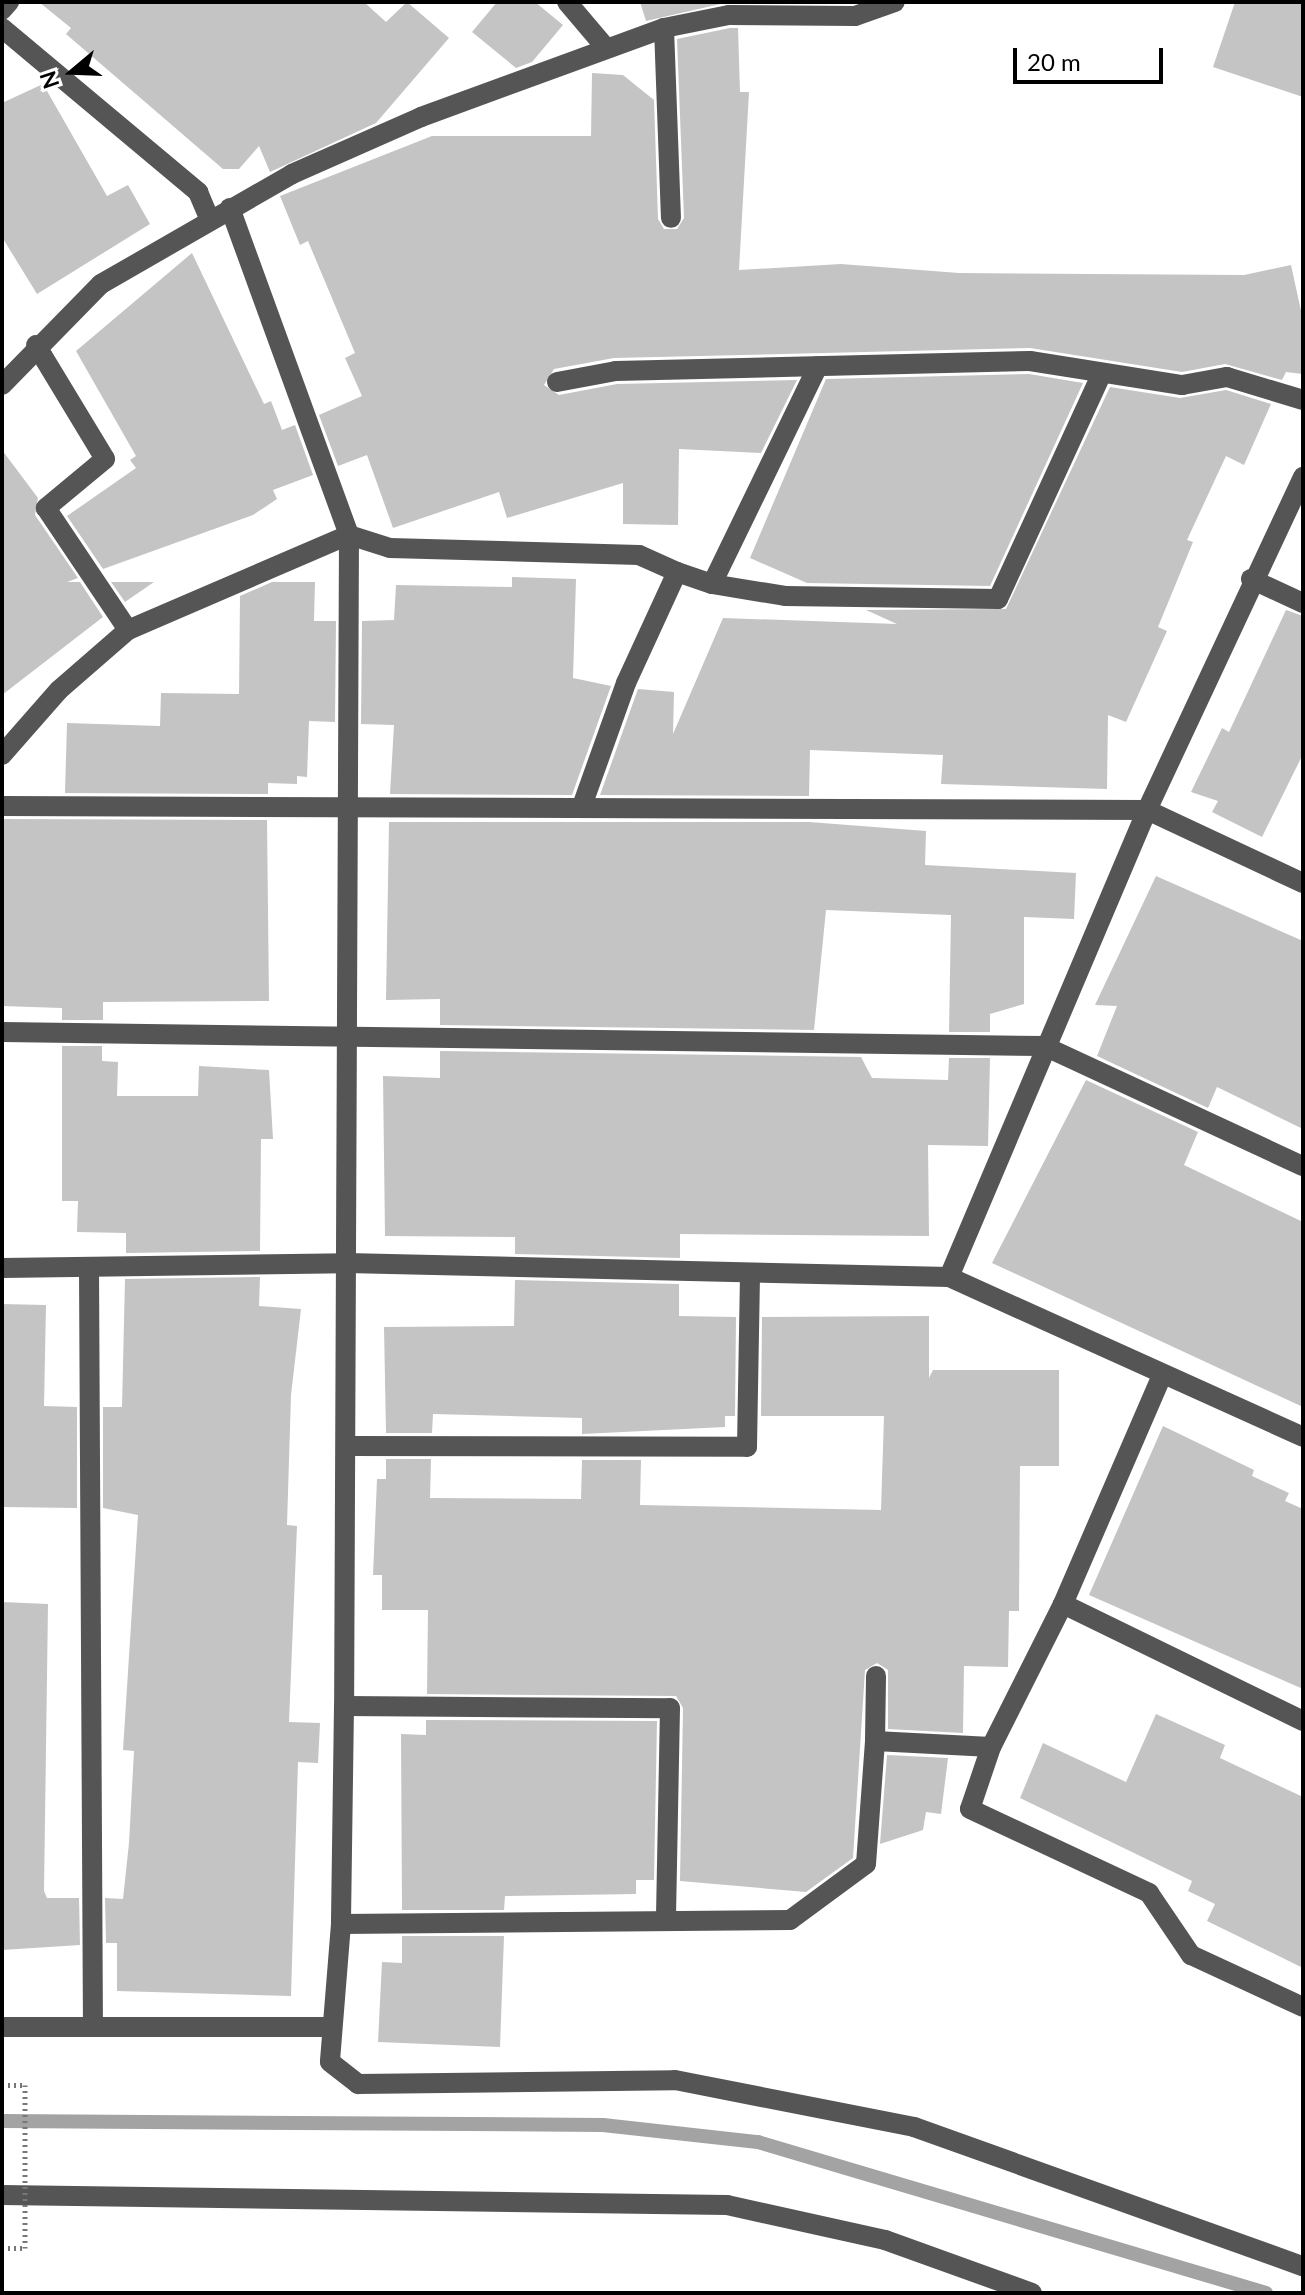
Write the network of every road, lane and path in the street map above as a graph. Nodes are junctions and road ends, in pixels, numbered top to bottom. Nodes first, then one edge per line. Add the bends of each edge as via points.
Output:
1 (9, 2) edge
2 (567, 2) edge
3 (895, 2) edge
4 (2, 10) edge
5 (2, 28) edge
6 (664, 28) junction
7 (606, 48) junction
8 (230, 208) junction
9 (671, 218) dead end
10 (210, 220) junction
11 (36, 345) junction
12 (818, 366) junction
13 (1101, 375) junction
14 (557, 382) dead end
15 (2, 385) edge
16 (1303, 400) edge
17 (1303, 477) edge
18 (349, 535) junction
19 (677, 572) junction
20 (1251, 579) junction
21 (712, 584) junction
22 (1303, 603) edge
23 (128, 630) junction
24 (2, 755) edge
25 (349, 803) junction
26 (2, 806) edge
27 (582, 806) junction
28 (1147, 810) junction
29 (1303, 883) edge
30 (2, 1032) edge
31 (347, 1034) junction
32 (1044, 1046) junction
33 (1303, 1166) edge
34 (346, 1263) junction
35 (2, 1268) edge
36 (89, 1269) junction
37 (750, 1274) junction
38 (949, 1277) junction
39 (1162, 1375) junction
40 (1303, 1437) edge
41 (347, 1446) junction
42 (1063, 1604) junction
43 (876, 1676) dead end
44 (344, 1706) junction
45 (1303, 1721) edge
46 (875, 1741) junction
47 (991, 1747) junction
48 (666, 1921) junction
49 (341, 1924) junction
50 (1303, 2007) edge
51 (93, 2026) junction
52 (2, 2027) edge
53 (331, 2027) junction
54 (2, 2085) edge
55 (2, 2195) edge
56 (2, 2248) edge
57 (1303, 2266) edge
58 (396, 2293) edge
59 (698, 2293) edge
60 (1032, 2293) edge

1 - 4 street
2 - 7 street
3 - 6 street via 855,16 729,15
5 - 10 street via 198,192
6 - 7 street
6 - 9 street
7 - 8 street via 421,117
8 - 10 street
8 - 18 street
10 - 11 street via 101,284
11 - 15 street
11 - 23 street via 105,459 46,508
12 - 13 street via 1030,361
12 - 14 street via 616,371
12 - 21 street
13 - 16 street via 1182,385 1227,377
13 - 21 street via 998,599 785,596
17 - 20 street
18 - 19 street via 390,548 639,555
18 - 23 street
18 - 25 street
19 - 21 street
19 - 27 street via 626,683
20 - 22 street
20 - 28 street
23 - 24 street via 59,690
25 - 26 street
25 - 27 street
25 - 31 street
27 - 28 street
28 - 29 street
28 - 32 street
30 - 31 street
31 - 32 street
31 - 34 street
32 - 33 street
32 - 38 street
34 - 36 street
34 - 37 street
34 - 41 street
35 - 36 street
36 - 51 street
37 - 38 street
37 - 41 street via 747,1447
38 - 39 street
39 - 40 street
39 - 42 street
41 - 44 street
42 - 45 street
42 - 47 street
43 - 46 street
44 - 48 street via 670,1708
44 - 49 street
46 - 47 street
46 - 48 street via 866,1864 790,1920
47 - 50 street via 970,1809 1149,1893 1191,1955
48 - 49 street
49 - 53 street
51 - 52 street
51 - 53 street
53 - 57 street via 330,2062 358,2084 690,2083 914,2127
54 - 56 path, bridge via 25,2085 25,2248
55 - 60 street via 727,2205 885,2240
58 - 59 path

